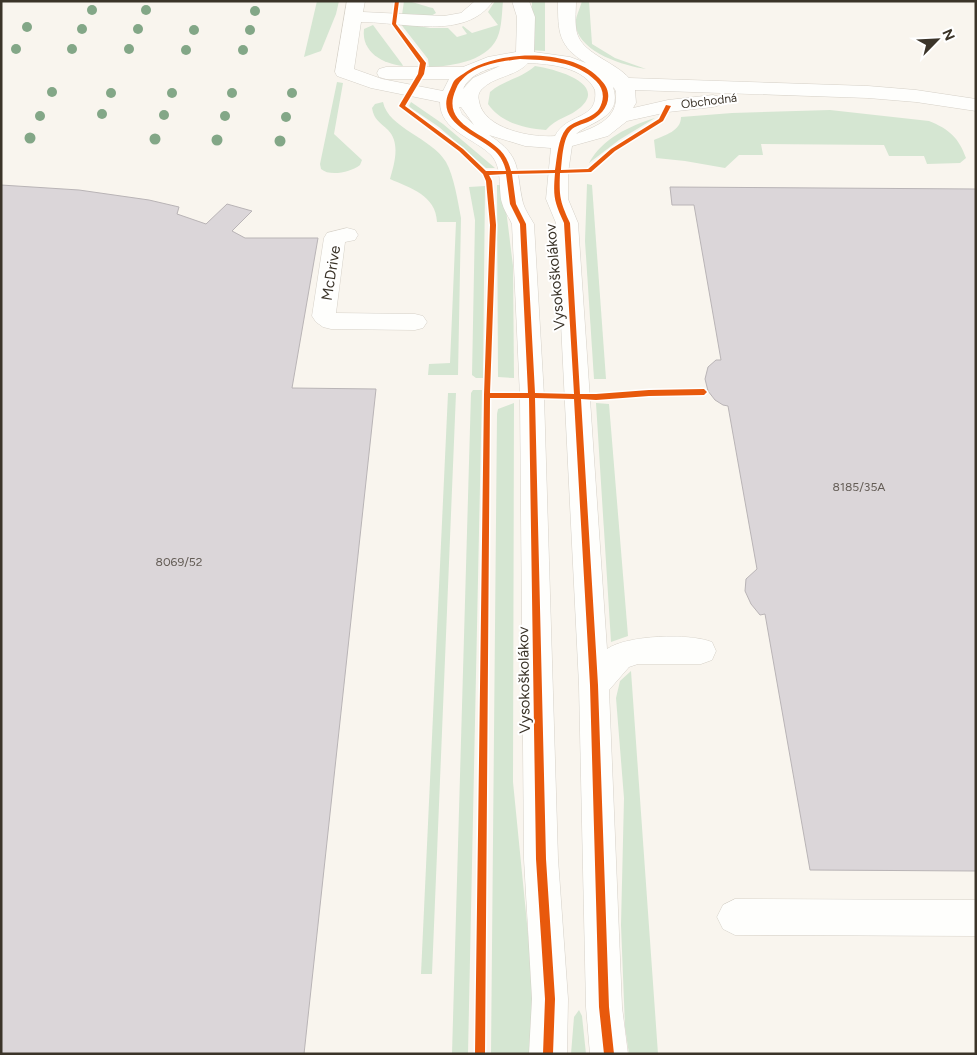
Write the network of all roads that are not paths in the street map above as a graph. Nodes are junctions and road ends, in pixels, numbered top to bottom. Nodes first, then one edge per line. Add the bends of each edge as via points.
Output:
1 (485, 1) edge
2 (519, 1) edge
3 (551, 1) edge
4 (566, 1) edge
5 (355, 9) edge
6 (524, 56) junction
7 (495, 61) junction
8 (568, 62) junction
9 (344, 72) junction
10 (467, 73) junction
11 (612, 78) junction
12 (798, 91) junction
13 (449, 98) junction
14 (468, 103) junction
15 (971, 109) edge
16 (621, 116) junction
17 (591, 136) junction
18 (514, 138) junction
19 (562, 143) junction
20 (529, 205) junction
21 (567, 223) junction
22 (347, 235) dead end
23 (415, 322) dead end
24 (701, 651) dead end
25 (594, 685) junction
26 (735, 917) dead end
27 (976, 918) edge
28 (548, 1054) edge
29 (608, 1054) edge

1 - 5 street via 468,17
2 - 6 street via 526,19
2 - 7 street via 512,17 508,47
3 - 8 street via 553,43
4 - 11 street via 570,38
5 - 9 street
6 - 7 street
6 - 8 street
6 - 14 street via 518,64 477,83
7 - 10 street
8 - 11 street
9 - 10 street
9 - 13 street via 378,84
10 - 13 street via 453,87
11 - 12 street, Obchodná
11 - 16 street via 627,94
11 - 19 street via 599,112 568,129
12 - 15 street, Obchodná via 868,92
12 - 16 street, Obchodná via 668,106
13 - 14 street
13 - 20 street, Vysokoškolákov via 450,110 457,120 499,152 510,172 513,204
14 - 18 street, Vysokoškolákov via 485,125
16 - 17 street, Vysokoškolákov
17 - 19 street, Vysokoškolákov
17 - 21 street, Vysokoškolákov via 576,160 577,194
18 - 19 street, Vysokoškolákov
18 - 20 street, Vysokoškolákov via 525,158
19 - 21 street, Vysokoškolákov via 557,200
20 - 28 street, Vysokoškolákov via 528,295 541,859 550,999
21 - 25 street, Vysokoškolákov
22 - 23 street, McDrive via 335,238 324,316 331,321
24 - 25 street via 638,651 619,657
25 - 29 street, Vysokoškolákov
26 - 27 street

